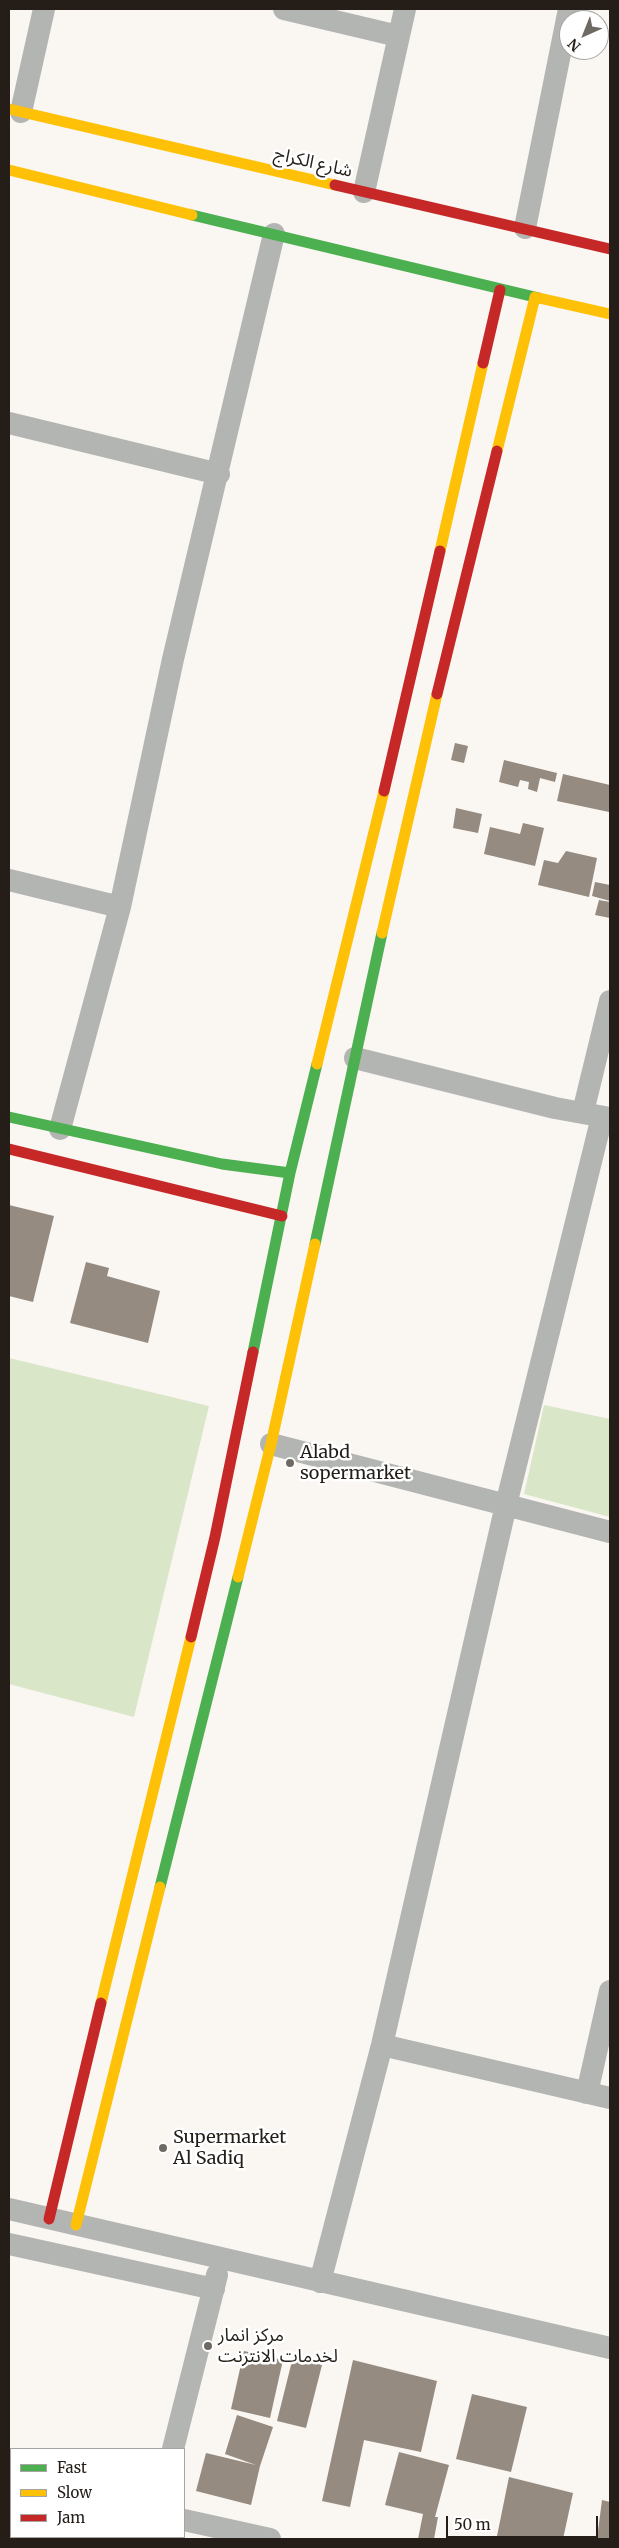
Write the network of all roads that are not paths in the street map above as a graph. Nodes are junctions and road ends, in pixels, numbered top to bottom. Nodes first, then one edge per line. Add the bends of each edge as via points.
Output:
1 (44, 9) edge
2 (284, 9) edge
3 (404, 9) edge
4 (569, 9) edge
5 (398, 36) junction
6 (15, 110) edge
7 (9, 170) edge
8 (364, 192) junction
9 (525, 228) junction
10 (274, 234) junction
11 (610, 249) edge
12 (500, 290) junction
13 (535, 297) junction
14 (610, 314) edge
15 (9, 422) edge
16 (219, 474) junction
17 (395, 807) junction
18 (9, 880) edge
19 (120, 908) junction
20 (610, 1001) edge
21 (355, 1058) junction
22 (598, 1116) edge
23 (9, 1117) edge
24 (60, 1129) junction
25 (9, 1149) edge
26 (290, 1173) junction
27 (282, 1216) junction
28 (271, 1444) junction
29 (506, 1505) junction
30 (610, 1532) edge
31 (215, 1536) junction
32 (246, 1546) junction
33 (610, 1991) edge
34 (382, 2045) junction
35 (587, 2094) junction
36 (610, 2098) edge
37 (9, 2209) edge
38 (49, 2219) junction
39 (76, 2225) junction
40 (9, 2244) edge
41 (221, 2260) junction
42 (320, 2282) junction
43 (214, 2289) junction
44 (610, 2348) edge
45 (173, 2448) edge
46 (185, 2520) edge
47 (270, 2539) edge

1 - 6 street
2 - 5 street
3 - 5 street
4 - 9 street
5 - 8 street
6 - 8 street, شارع الكراج
7 - 10 street
8 - 9 street, شارع الكراج
9 - 11 street, شارع الكراج
10 - 12 street
10 - 16 street
12 - 13 street
12 - 17 street
13 - 14 street
13 - 17 street
15 - 16 street
16 - 19 street via 173,659
17 - 21 street
17 - 26 street
18 - 19 street
19 - 24 street
20 - 22 street
21 - 22 street
21 - 28 street
22 - 29 street
23 - 24 street
24 - 26 street via 158,1155
25 - 27 street via 152,1179
26 - 27 street
27 - 31 street
28 - 29 street
28 - 32 street
29 - 30 street
29 - 34 street
31 - 32 street
31 - 38 street
32 - 39 street
33 - 35 street
34 - 35 street
34 - 42 street
35 - 36 street
37 - 38 street
38 - 39 street
39 - 41 street
40 - 43 street
41 - 42 street
41 - 43 street
42 - 44 street
43 - 45 street
46 - 47 street

